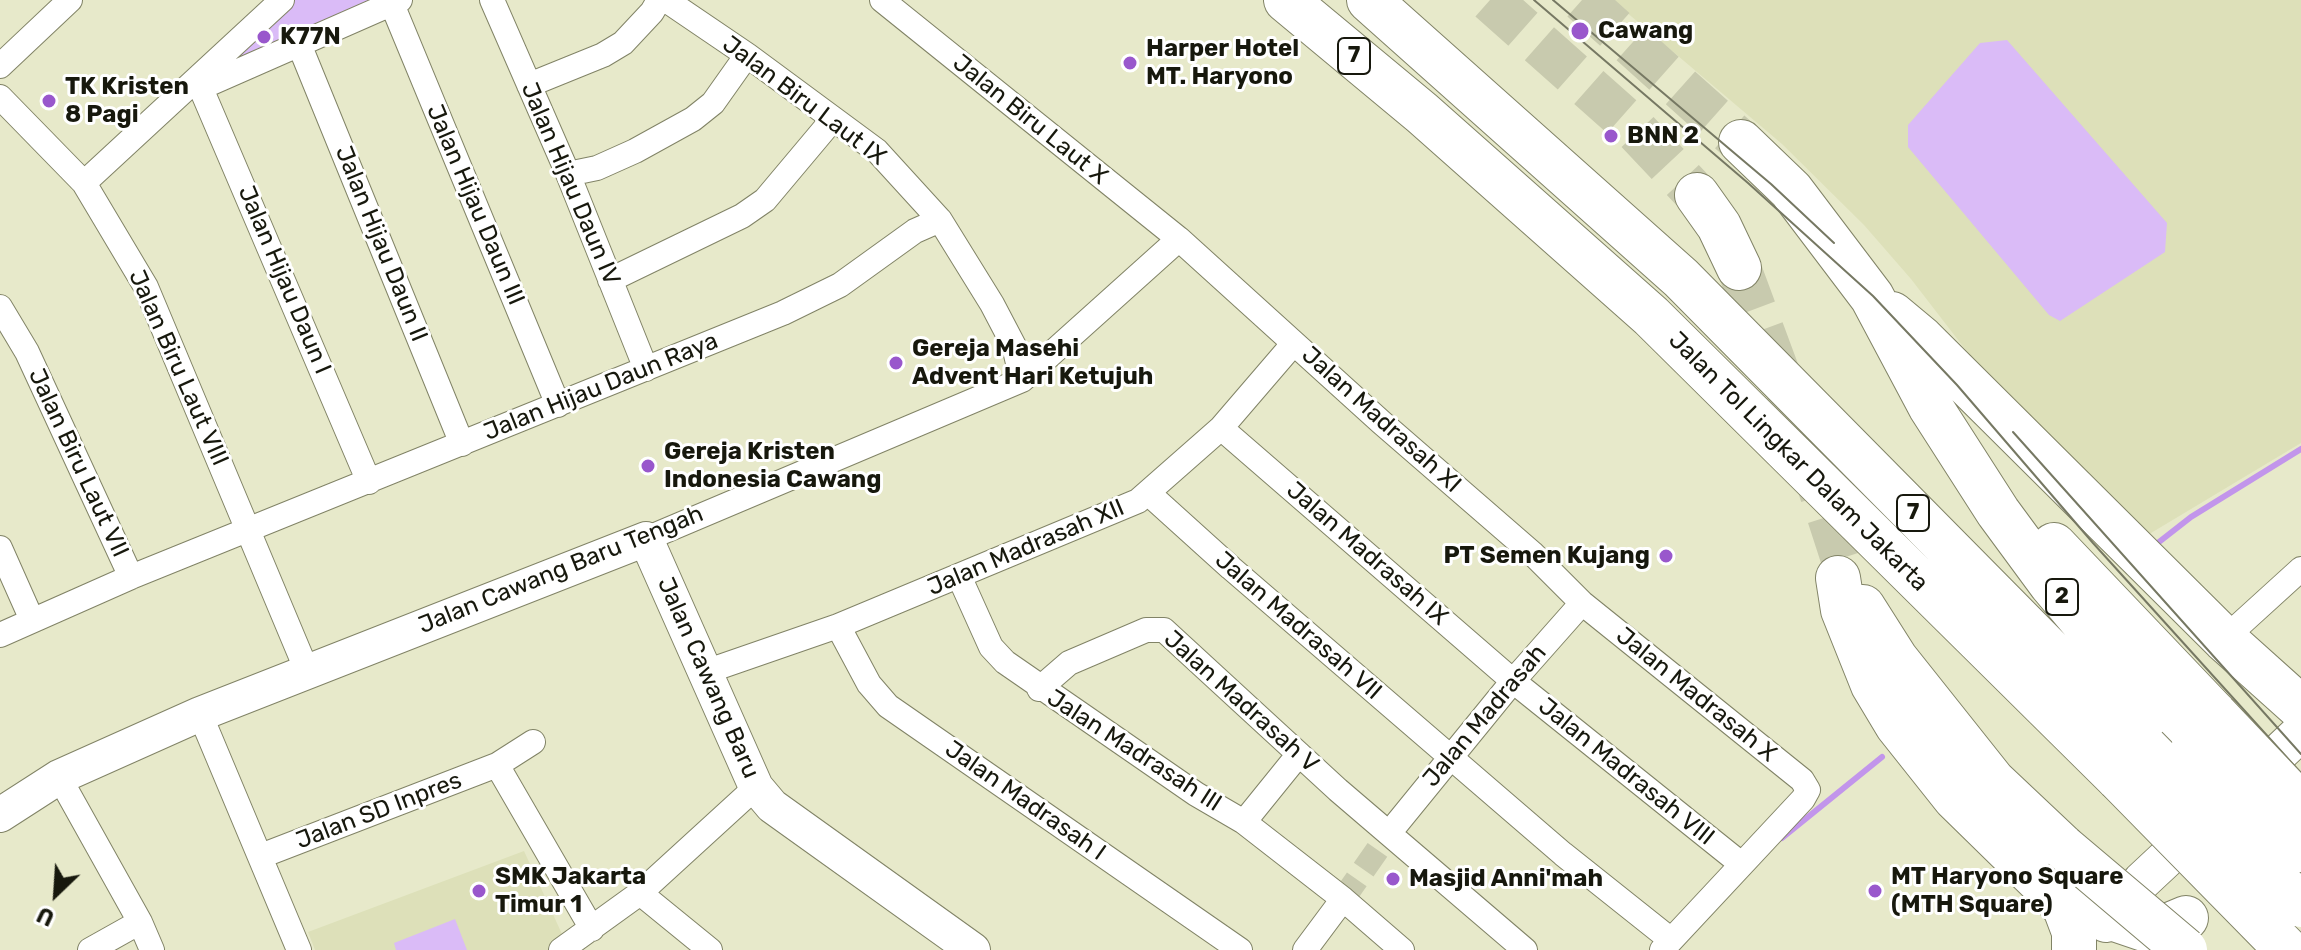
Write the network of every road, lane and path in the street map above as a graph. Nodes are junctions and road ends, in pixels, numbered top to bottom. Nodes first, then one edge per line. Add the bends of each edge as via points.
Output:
1 (70, 0) edge
2 (282, 0) edge
3 (492, 0) edge
4 (659, 0) edge
5 (666, 0) edge
6 (882, 0) edge
7 (1286, 0) edge
8 (1369, 1) edge
9 (396, 2) edge
10 (299, 44) junction
11 (747, 55) junction
12 (0, 66) edge
13 (199, 83) junction
14 (529, 85) junction
15 (0, 97) edge
16 (833, 119) junction
17 (1741, 142) tunnel mouth
18 (568, 174) junction
19 (84, 183) junction
20 (1697, 195) tunnel mouth
21 (940, 220) junction
22 (1179, 239) junction
23 (1739, 268) tunnel mouth
24 (610, 280) junction
25 (1872, 297) junction
26 (0, 307) edge
27 (1294, 343) junction
28 (646, 369) junction
29 (1022, 380) junction
30 (558, 405) junction
31 (1221, 428) junction
32 (462, 444) junction
33 (369, 482) junction
34 (1148, 493) junction
35 (249, 529) junction
36 (646, 539) junction
37 (0, 548) edge
38 (2301, 569) edge
39 (959, 576) junction
40 (131, 577) junction
41 (1582, 603) junction
42 (32, 620) junction
43 (838, 626) junction
44 (0, 635) edge
45 (2224, 639) junction
46 (307, 671) junction
47 (705, 672) junction
48 (1513, 681) junction
49 (1039, 689) junction
50 (2301, 708) edge
51 (200, 714) junction
52 (2204, 728) junction
53 (2301, 732) edge
54 (533, 742) dead end
55 (1299, 754) junction
56 (1450, 756) junction
57 (2132, 764) junction
58 (497, 765) junction
59 (59, 777) junction
60 (756, 787) junction
61 (2301, 798) edge
62 (2301, 805) edge
63 (0, 815) edge
64 (1244, 822) junction
65 (1390, 832) junction
66 (2301, 850) edge
67 (261, 856) junction
68 (1740, 863) junction
69 (2142, 881) junction
70 (2050, 891) junction
71 (640, 893) junction
72 (1343, 899) junction
73 (2301, 905) edge
74 (140, 922) junction
75 (592, 929) junction
76 (2097, 934) edge
77 (2167, 940) edge
78 (1666, 945) edge
79 (90, 950) edge
80 (152, 950) edge
81 (299, 950) edge
82 (561, 950) edge
83 (710, 950) edge
84 (973, 950) edge
85 (1240, 950) edge
86 (1305, 950) edge
87 (1402, 950) edge
88 (1525, 950) edge
89 (2074, 950) edge
90 (2287, 950) edge

1 - 12 street
2 - 13 street
3 - 14 street, Jalan Hijau Daun IV
4 - 14 street via 623,43
5 - 11 street, Jalan Biru Laut IX
6 - 22 street, Jalan Biru Laut X
7 - 57 highway, Jalan Tol Lingkar Dalam Jakarta / 7 via 1651,316
8 - 57 highway, Jalan Tol Lingkar Dalam Jakarta / 7 via 1681,278
9 - 10 street
9 - 30 street, Jalan Hijau Daun III
10 - 13 street
10 - 32 street, Jalan Hijau Daun II
11 - 16 street, Jalan Biru Laut IX
11 - 18 street via 713,103 693,119 597,168
13 - 19 street
13 - 33 street, Jalan Hijau Daun I
14 - 18 street, Jalan Hijau Daun IV
15 - 19 street, Jalan Biru Laut VIII
16 - 21 street, Jalan Biru Laut IX via 877,151
16 - 24 street via 765,200
17 - 25 highway, 2 via 1791,190
18 - 24 street, Jalan Hijau Daun IV
19 - 35 street, Jalan Biru Laut VIII via 146,287
20 - 23 highway
21 - 28 street, Jalan Hijau Daun Raya via 915,231 840,285
21 - 29 street, Jalan Biru Laut IX via 1014,346
22 - 27 street, Jalan Madrasah XI
22 - 29 street, Jalan Cawang Baru Tengah
24 - 28 street, Jalan Hijau Daun IV
25 - 45 highway via 1922,339
25 - 52 highway, 2 via 1930,406 2051,584 2094,635
26 - 40 street, Jalan Biru Laut VII via 27,352
27 - 31 street, Jalan Madrasah XII
27 - 41 street, Jalan Madrasah XI
28 - 30 street, Jalan Hijau Daun Raya
29 - 36 street, Jalan Cawang Baru Tengah
30 - 32 street, Jalan Hijau Daun Raya
31 - 34 street, Jalan Madrasah XII
31 - 48 street, Jalan Madrasah IX
32 - 33 street, Jalan Hijau Daun Raya
33 - 35 street, Jalan Hijau Daun Raya
34 - 39 street, Jalan Madrasah XII
34 - 56 street, Jalan Madrasah VII
35 - 40 street, Jalan Hijau Daun Raya
35 - 46 street, Jalan Biru Laut VIII
36 - 46 street, Jalan Cawang Baru Tengah
36 - 47 street, Jalan Cawang Baru
37 - 42 street
38 - 45 street
39 - 43 street, Jalan Madrasah XII
39 - 49 street, Jalan Madrasah III via 991,647
40 - 42 street, Jalan Hijau Daun Raya
41 - 48 street, Jalan Madrasah
41 - 68 street, Jalan Madrasah X via 1802,780 1808,790 1803,799
42 - 44 street, Jalan Hijau Daun Raya
43 - 47 street, Jalan Madrasah XII
43 - 85 street, Jalan Madrasah I via 873,691 888,706
45 - 50 highway
46 - 51 street, Jalan Cawang Baru Tengah
47 - 60 street, Jalan Cawang Baru
48 - 56 street, Jalan Madrasah
48 - 68 street, Jalan Madrasah VIII
49 - 55 street, Jalan Madrasah V via 1069,663 1159,629
49 - 64 street, Jalan Madrasah III
51 - 59 street, Jalan Cawang Baru Tengah
51 - 67 street
52 - 62 highway, 2, bridge
52 - 66 highway, 2, bridge
53 - 69 main road
54 - 58 street, Jalan SD Inpres
55 - 64 street
55 - 65 street, Jalan Madrasah V
56 - 65 street, Jalan Madrasah
56 - 78 street, Jalan Madrasah VII
57 - 73 highway, Jalan Tol Lingkar Dalam Jakarta / 7, bridge
57 - 90 highway, Jalan Tol Lingkar Dalam Jakarta / 7, bridge
58 - 67 street, Jalan SD Inpres
58 - 75 street
59 - 63 street, Jalan Cawang Baru Tengah
59 - 74 street
60 - 71 street
60 - 84 street, Jalan Cawang Baru via 772,806
61 - 77 main road
64 - 72 street, Jalan Madrasah III
65 - 88 street, Jalan Madrasah V
67 - 81 street
68 - 78 street
69 - 76 main road
69 - 77 highway
70 - 76 highway via 2079,907
70 - 77 highway, bridge via 1955,798 1897,725 1873,685 1843,610 1843,577 1927,701 1993,781
70 - 89 highway via 2065,908
71 - 75 street
71 - 83 street
72 - 86 street
72 - 87 street, Jalan Madrasah III
74 - 79 street
74 - 80 street
75 - 82 street
76 - 77 highway

